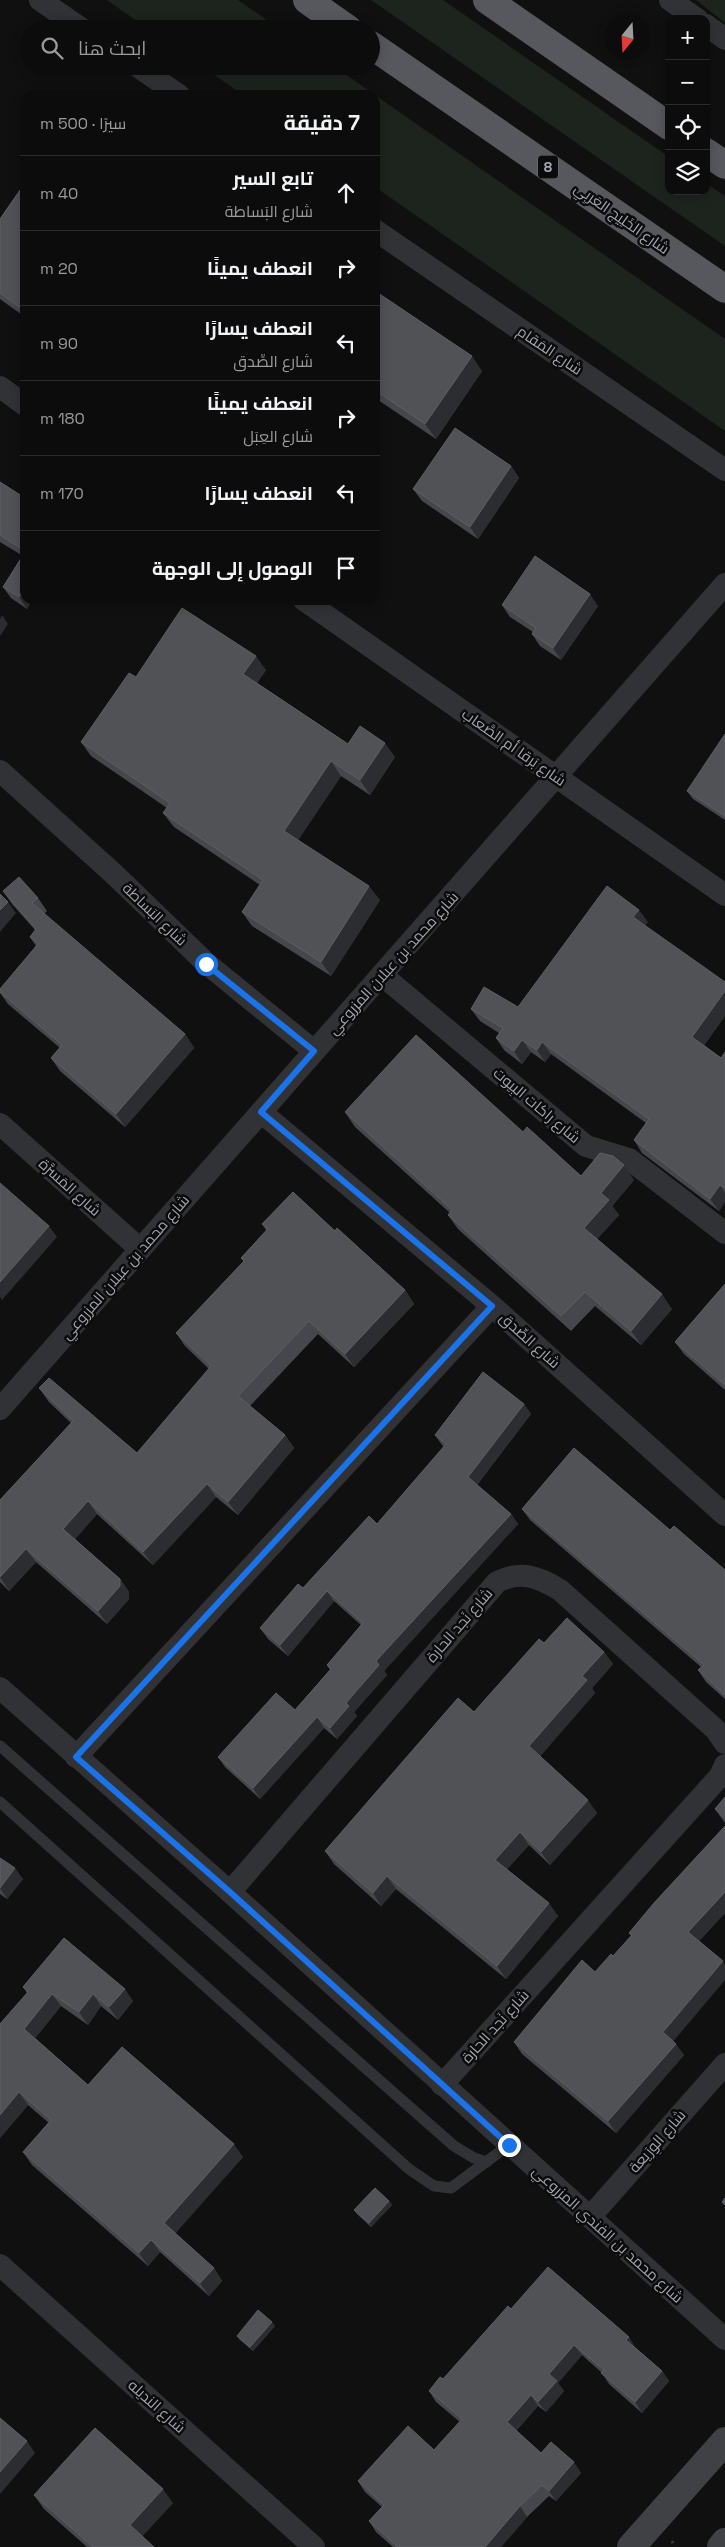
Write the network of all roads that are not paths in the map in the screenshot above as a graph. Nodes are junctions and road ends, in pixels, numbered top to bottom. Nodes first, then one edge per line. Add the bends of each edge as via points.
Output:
1 (40, 0) edge
2 (306, 0) edge
3 (487, 0) edge
4 (670, 0) edge
5 (691, 15) edge
6 (69, 20) edge
7 (335, 20) edge
8 (710, 28) edge
9 (725, 39) edge
10 (380, 51) edge
11 (150, 75) edge
12 (172, 90) edge
13 (665, 123) edge
14 (710, 155) edge
15 (725, 165) edge
16 (380, 233) edge
17 (725, 289) edge
18 (0, 387) edge
19 (20, 401) edge
20 (725, 470) edge
21 (725, 584) edge
22 (311, 605) edge
23 (0, 771) edge
24 (556, 776) junction
25 (725, 895) edge
26 (383, 976) junction
27 (314, 1051) junction
28 (261, 1112) junction
29 (0, 1124) edge
30 (725, 1233) edge
31 (140, 1249) junction
32 (492, 1306) junction
33 (0, 1409) edge
34 (725, 1515) edge
35 (0, 1688) edge
36 (725, 1744) edge
37 (0, 1746) edge
38 (76, 1757) junction
39 (725, 1765) edge
40 (0, 1802) edge
41 (230, 1892) junction
42 (725, 2064) edge
43 (442, 2085) junction
44 (509, 2145) junction
45 (487, 2162) junction
46 (590, 2218) junction
47 (0, 2265) edge
48 (725, 2339) edge
49 (725, 2441) edge
50 (725, 2542) edge
51 (314, 2547) edge
52 (630, 2547) edge
53 (721, 2547) edge

1 - 6 street
2 - 7 highway
3 - 13 highway
4 - 5 street
8 - 9 street
10 - 17 highway, شارع الخَلِيج العَربِي / 8
11 - 12 street
14 - 15 highway
16 - 20 street, شارع المَقام
18 - 19 street
21 - 24 street, شارع محمد بن عبلان المزروعي
22 - 24 street, شارع بَرقا أم الصَّعاب
23 - 27 street, شارع البَساطة via 115,875 206,964
24 - 25 street, شارع بَرقا أم الصَّعاب
24 - 26 street, شارع محمد بن عبلان المزروعي
26 - 27 street, شارع محمد بن عبلان المزروعي
26 - 30 street, شارع راكات البِيوت via 586,1146 629,1159
27 - 28 street, شارع محمد بن عبلان المزروعي
28 - 31 street, شارع محمد بن عبلان المزروعي
28 - 32 street, شارع الصِّدق
29 - 31 street, شارع المَسرَّة
31 - 33 street, شارع محمد بن عبلان المزروعي
32 - 34 street, شارع الصِّدق
32 - 38 street
35 - 38 street, شارع محمد بن الفندي المزروعي
36 - 41 street, شارع نَجد الحارة via 715,1729 560,1590 542,1579 510,1576 497,1582
37 - 45 lane via 454,2146
38 - 41 street, شارع محمد بن الفندي المزروعي
39 - 43 street, شارع نَجد الحارة via 720,1776
40 - 45 lane via 419,2178 434,2186 451,2188
41 - 43 street, شارع محمد بن الفندي المزروعي
42 - 46 street, شارع الوِرَيعة
43 - 44 street, شارع محمد بن الفندي المزروعي
44 - 45 lane
44 - 46 street, شارع محمد بن الفندي المزروعي
46 - 48 street, شارع محمد بن الفندي المزروعي
47 - 51 street, شارع النديله
49 - 52 main road
50 - 53 main road

